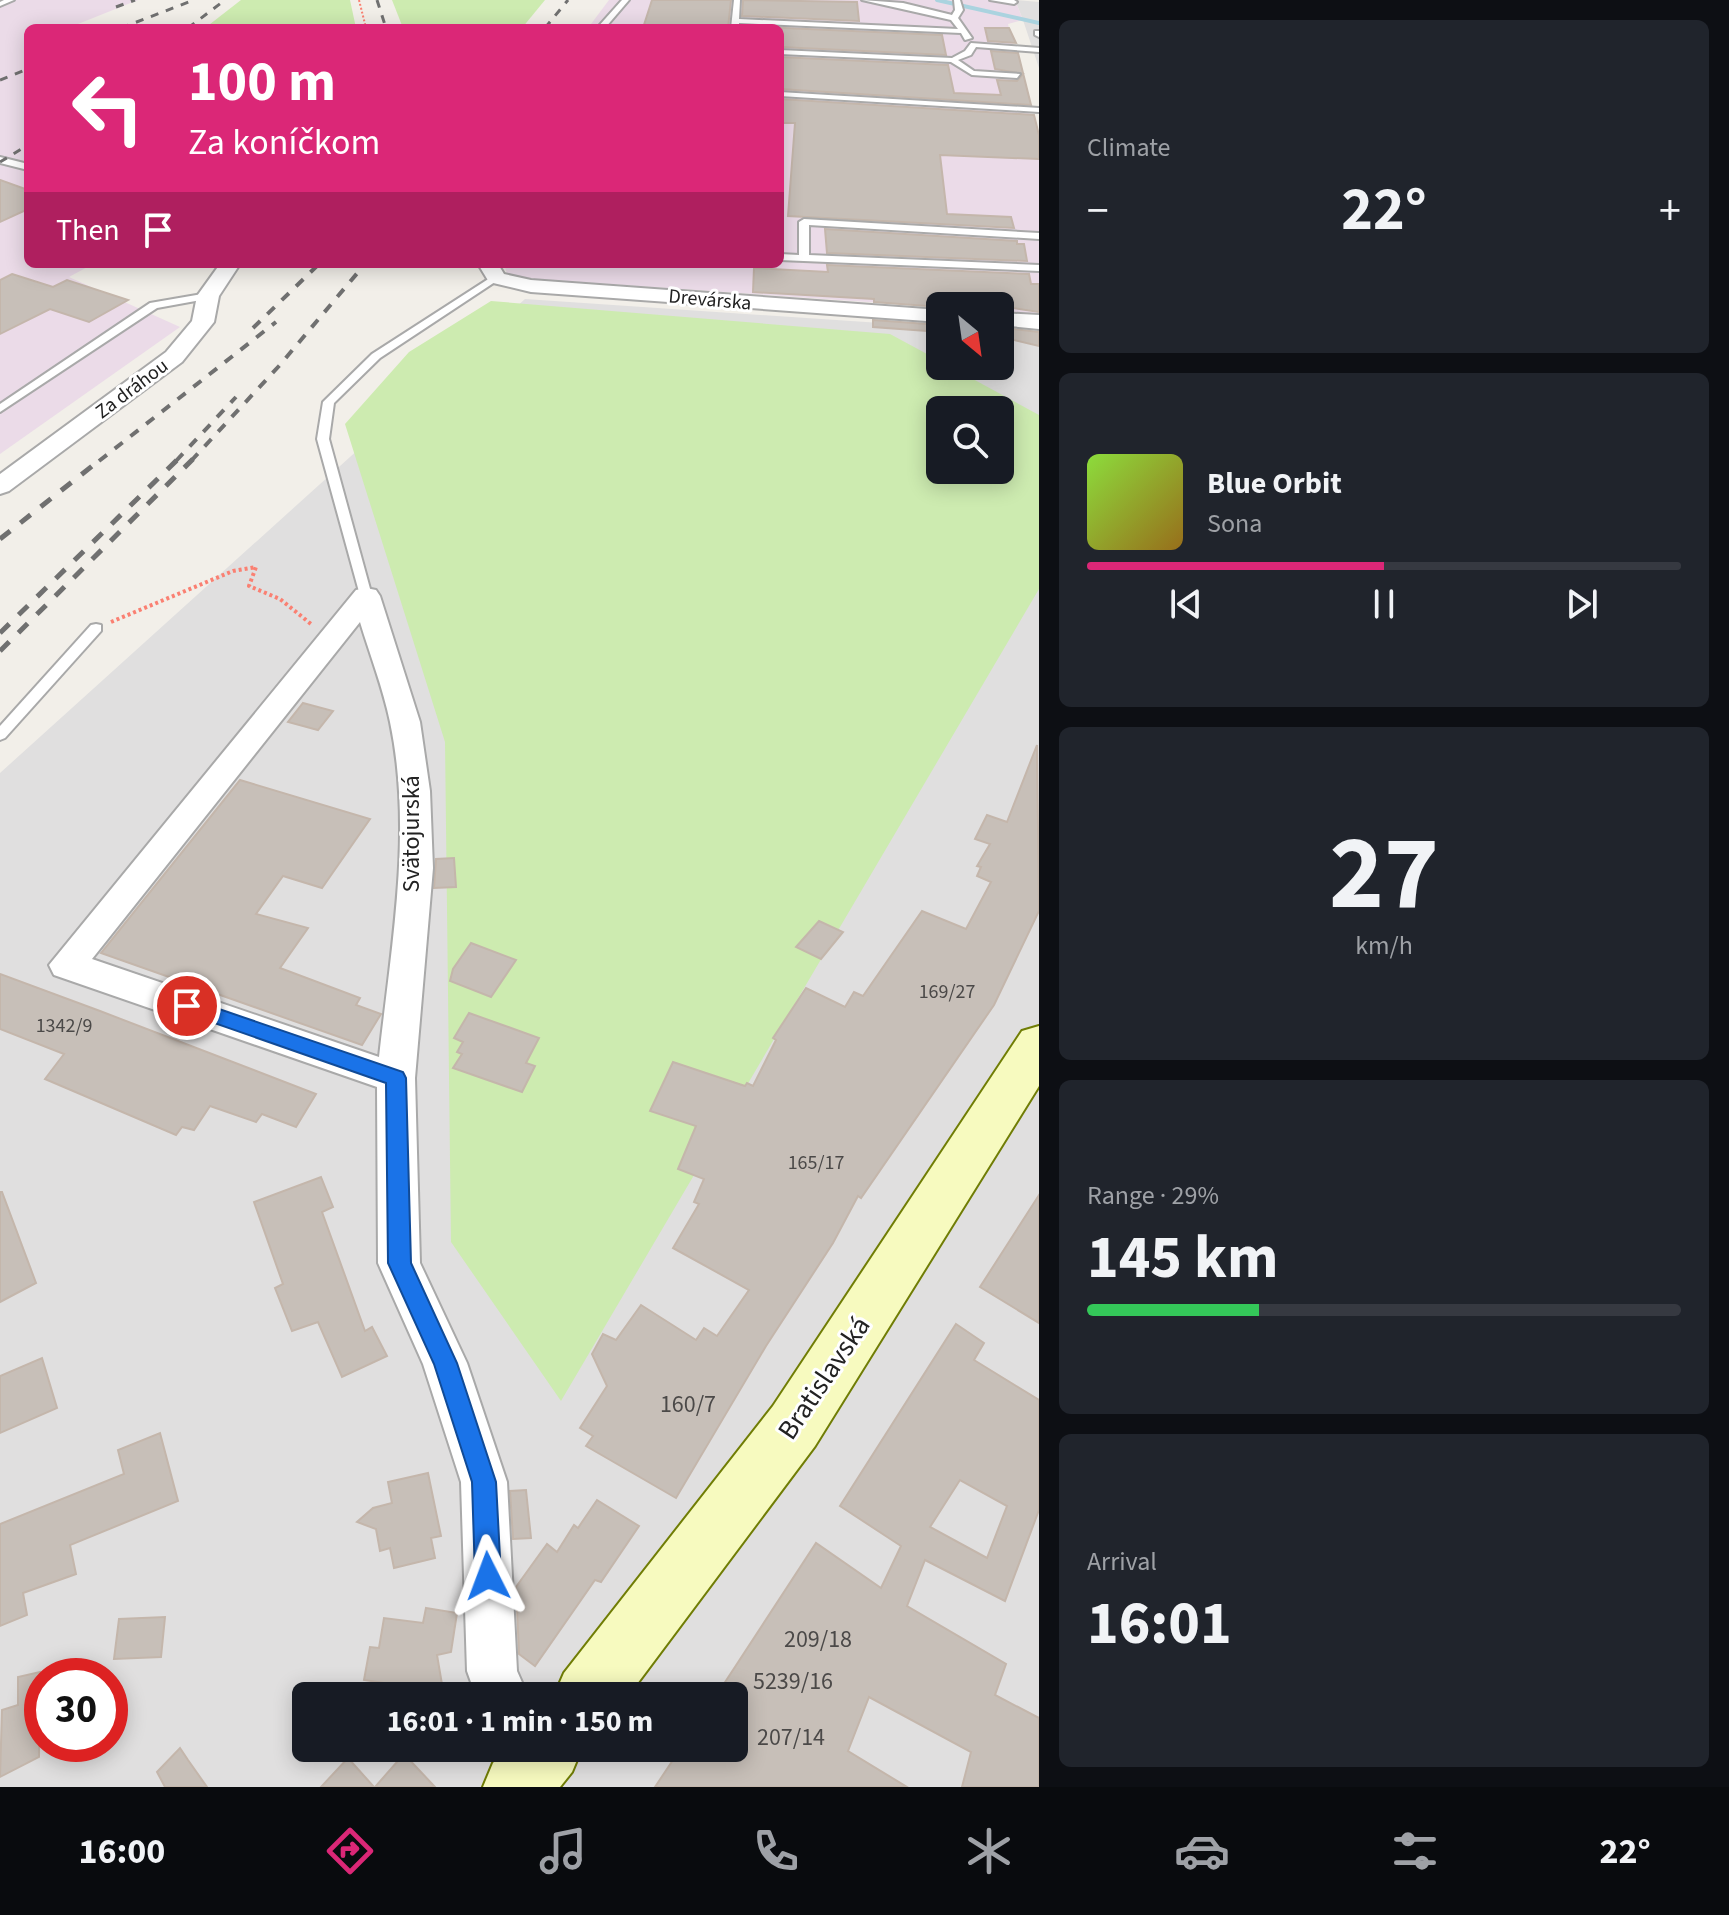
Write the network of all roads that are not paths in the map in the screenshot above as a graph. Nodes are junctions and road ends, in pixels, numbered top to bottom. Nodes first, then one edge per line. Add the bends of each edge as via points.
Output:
1 (11, 0) edge
2 (626, 0) edge
3 (737, 0) edge
4 (865, 0) edge
5 (957, 0) edge
6 (993, 0) edge
7 (1014, 2) dead end
8 (0, 4) edge
9 (957, 14) junction
10 (605, 24) edge
11 (735, 24) edge
12 (784, 25) edge
13 (869, 27) junction
14 (962, 31) junction
15 (974, 45) junction
16 (1039, 50) edge
17 (784, 52) edge
18 (953, 60) junction
19 (1017, 76) dead end
20 (784, 94) edge
21 (1039, 110) edge
22 (0, 160) edge
23 (24, 166) edge
24 (1039, 236) edge
25 (784, 257) edge
26 (804, 257) junction
27 (227, 268) edge
28 (1039, 268) edge
29 (492, 271) edge
30 (208, 296) junction
31 (926, 315) edge
32 (1014, 320) edge
33 (1039, 322) edge
34 (0, 409) edge
35 (0, 486) edge
36 (366, 596) junction
37 (96, 628) road end
38 (0, 735) edge
39 (1039, 1045) edge
40 (396, 1078) junction
41 (496, 1682) edge
42 (598, 1682) edge

1 - 8 lane
2 - 10 lane
3 - 11 lane
4 - 9 lane
4 - 13 lane
5 - 9 lane
6 - 7 lane
9 - 14 lane
12 - 13 lane
13 - 14 lane
14 - 15 lane
15 - 16 lane
15 - 18 lane
17 - 18 lane
18 - 19 lane via 972,73
20 - 21 lane
22 - 23 lane
24 - 26 lane via 804,222
25 - 26 lane
26 - 28 lane
27 - 30 street, Za dráhou
29 - 31 street, Drevárska via 547,287
29 - 36 lane via 376,356 329,402 323,439
30 - 34 lane via 154,305
30 - 35 street, Za dráhou via 203,322 174,357
32 - 33 street
36 - 40 street, Svätojurská via 405,722 414,791 416,868
36 - 40 street via 67,965
37 - 38 lane
39 - 42 main road, Bratislavská via 794,1426
40 - 41 street, Svätojurská via 399,1263 445,1363 484,1482

